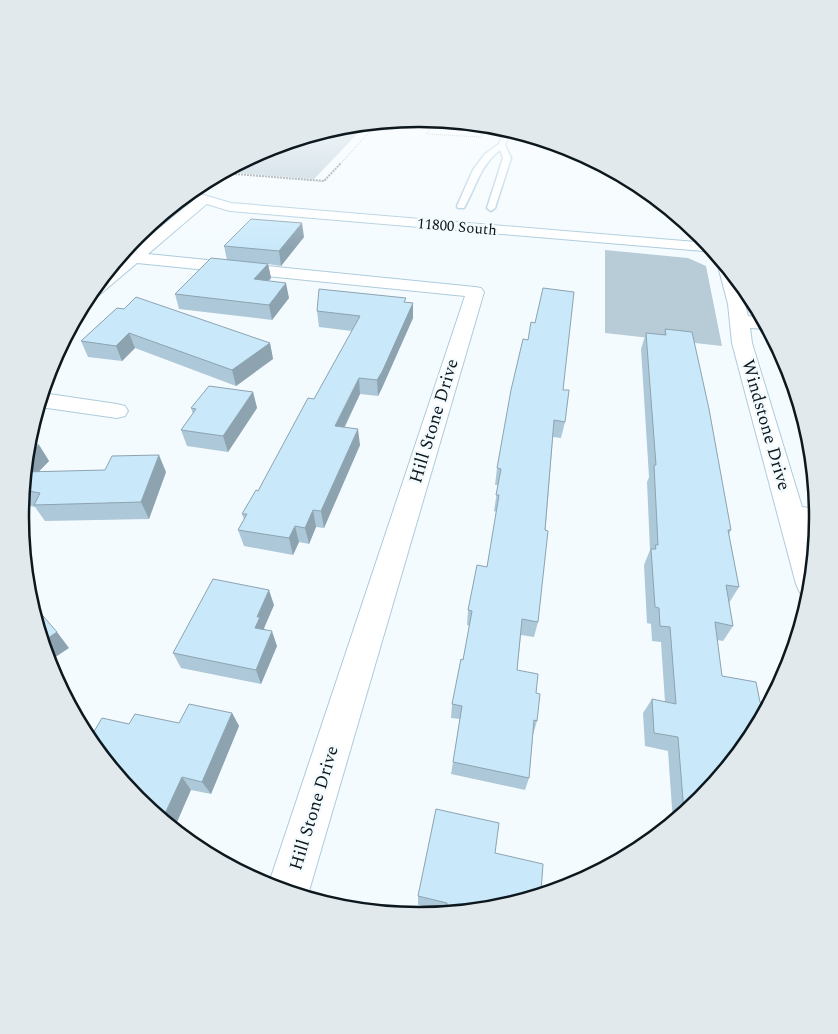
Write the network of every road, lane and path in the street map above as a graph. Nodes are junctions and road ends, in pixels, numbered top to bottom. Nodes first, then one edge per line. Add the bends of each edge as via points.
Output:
1 (351, 151) edge
2 (494, 151) edge
3 (505, 151) edge
4 (235, 174) dead end
5 (235, 193) dead end
6 (194, 198) edge
7 (204, 199) junction
8 (470, 211) junction
9 (508, 216) dead end
10 (555, 220) dead end
11 (602, 224) junction
12 (662, 229) dead end
13 (695, 241) edge
14 (700, 247) edge
15 (132, 253) edge
16 (129, 257) edge
17 (730, 280) edge
18 (741, 321) junction
19 (758, 323) edge
20 (46, 401) edge
21 (117, 411) dead end
22 (805, 517) edge
23 (808, 547) edge
24 (290, 886) edge

1 - 4 path via 324,181
2 - 8 lane via 477,170
3 - 8 lane via 508,158
5 - 7 street, 11800 South
6 - 7 street, 11800 South
7 - 8 street via 458,221 488,218
7 - 14 street, 11800 South via 230,207
7 - 15 street
8 - 9 street, 11800 South
10 - 11 street
11 - 12 street
11 - 13 street via 641,235
16 - 24 street, Hill Stone Drive via 475,292
17 - 18 street, Windstone Drive
18 - 19 street
18 - 22 street, Windstone Drive via 742,343
20 - 21 street
22 - 23 street, Windstone Drive

